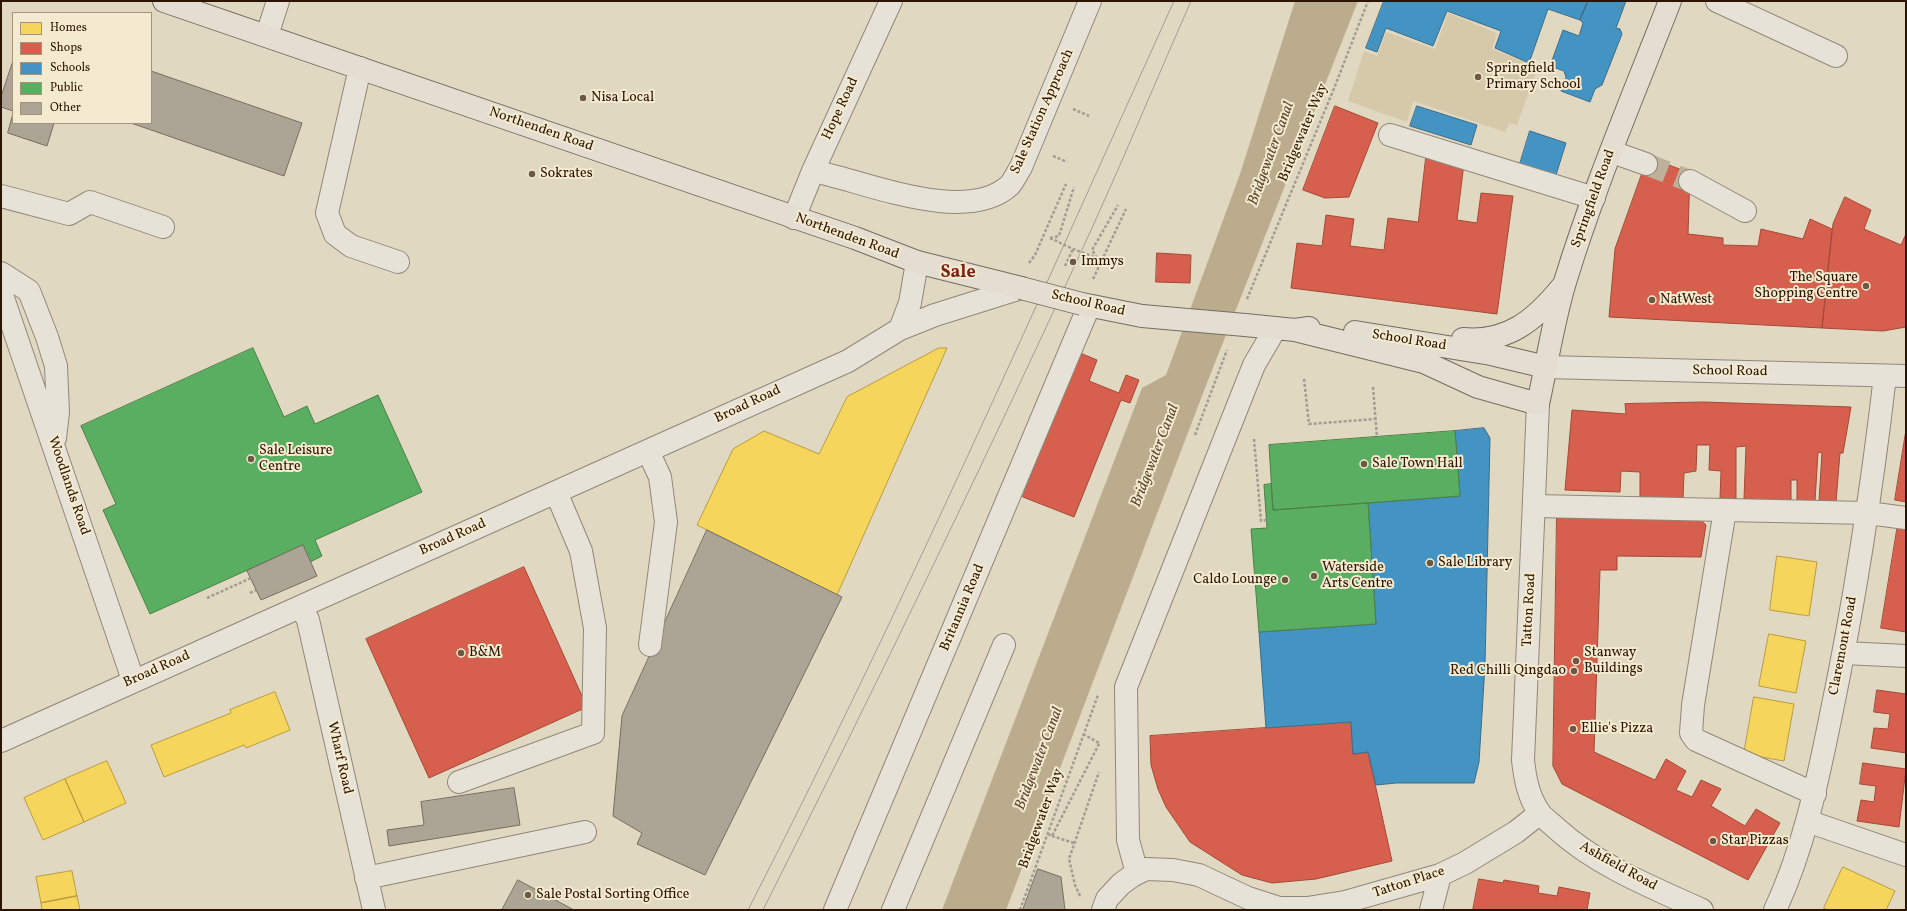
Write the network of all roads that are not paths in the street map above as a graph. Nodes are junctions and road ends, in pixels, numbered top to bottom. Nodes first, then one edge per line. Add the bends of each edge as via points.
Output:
1 (164, 1) edge
2 (278, 1) edge
3 (891, 1) edge
4 (1090, 1) edge
5 (1670, 1) edge
6 (1717, 1) edge
7 (267, 35) junction
8 (1836, 56) dead end
9 (360, 68) junction
10 (1390, 135) dead end
11 (1612, 152) junction
12 (1646, 164) tunnel mouth
13 (813, 171) junction
14 (1690, 181) tunnel mouth
15 (1, 196) edge
16 (1594, 198) junction
17 (1745, 211) dead end
18 (794, 218) junction
19 (163, 227) dead end
20 (398, 262) dead end
21 (917, 262) junction
22 (1, 273) edge
23 (1565, 283) junction
24 (1021, 288) junction
25 (1, 292) edge
26 (1086, 305) junction
27 (1322, 326) junction
28 (900, 329) junction
29 (1285, 330) junction
30 (1546, 367) junction
31 (1895, 376) edge
32 (1538, 404) junction
33 (54, 445) junction
34 (648, 451) junction
35 (556, 492) junction
36 (1535, 506) junction
37 (1725, 510) junction
38 (1868, 513) junction
39 (1906, 518) edge
40 (301, 607) junction
41 (650, 645) dead end
42 (1004, 645) dead end
43 (1844, 653) junction
44 (1906, 656) edge
45 (133, 680) junction
46 (1, 740) edge
47 (459, 782) dead end
48 (1815, 794) junction
49 (1540, 813) junction
50 (1807, 821) junction
51 (585, 832) dead end
52 (1906, 855) edge
53 (1137, 873) junction
54 (1440, 875) junction
55 (366, 878) junction
56 (1230, 900) edge
57 (374, 910) edge
58 (835, 910) edge
59 (893, 910) edge
60 (1103, 910) edge
61 (1431, 910) edge
62 (1702, 910) edge
63 (1776, 910) edge

1 - 7 main road, Northenden Road
2 - 7 street
3 - 13 street, Hope Road
4 - 13 street, Sale Station Approach via 1021,167 1010,184 995,194 978,201 955,203 921,199
5 - 11 main road, Springfield Road
6 - 8 street
7 - 9 main road, Northenden Road
9 - 18 main road, Northenden Road
9 - 20 street via 327,213 335,234 351,246
10 - 16 street
11 - 12 street
11 - 16 main road, Springfield Road
13 - 18 street, Hope Road
14 - 17 street
15 - 19 street via 69,214 90,202
16 - 23 main road, Springfield Road
18 - 21 main road, Northenden Road
21 - 24 main road, School Road
21 - 28 street via 910,303
22 - 33 street via 29,291 54,359 58,412
23 - 27 main road via 1532,318 1495,338 1460,339 1354,323
23 - 30 main road, Springfield Road
24 - 26 main road, School Road, bridge
24 - 28 street, Broad Road via 935,315
25 - 33 street, Woodlands Road
26 - 29 main road, School Road, bridge via 1142,316
26 - 58 street, Britannia Road
27 - 29 main road, School Road
27 - 30 main road, School Road via 1491,354
28 - 34 street, Broad Road via 848,361
29 - 32 main road via 1424,362 1478,387
29 - 53 street via 1254,366 1126,687 1128,840
30 - 31 street, School Road
30 - 32 main road, Springfield Road
31 - 38 street, Claremont Road via 1877,446
32 - 36 street, Tatton Road
33 - 45 street, Woodlands Road
34 - 35 street, Broad Road
34 - 41 street via 660,477 666,522
35 - 40 street, Broad Road
35 - 47 street via 581,551 595,628 593,733
36 - 37 street
36 - 49 street, Tatton Road via 1524,760 1525,780
37 - 38 street
37 - 48 street via 1693,705 1691,733 1696,740
38 - 39 street
38 - 43 street, Claremont Road
40 - 45 street, Broad Road
40 - 55 street, Wharf Road via 308,620
42 - 59 street
43 - 44 street
43 - 48 street, Claremont Road
45 - 46 street, Broad Road
48 - 50 street, Claremont Road
49 - 54 street, Tatton Place via 1516,832
49 - 62 street, Ashfield Road via 1596,858
50 - 52 street
50 - 63 street, Claremont Road via 1789,880
51 - 55 street
53 - 56 street, Tatton Place via 1146,870 1173,870 1199,875
53 - 60 street via 1121,884 1107,899
54 - 56 street, Tatton Place via 1345,902 1307,908 1279,908 1248,898
54 - 61 street
55 - 57 street, Wharf Road

